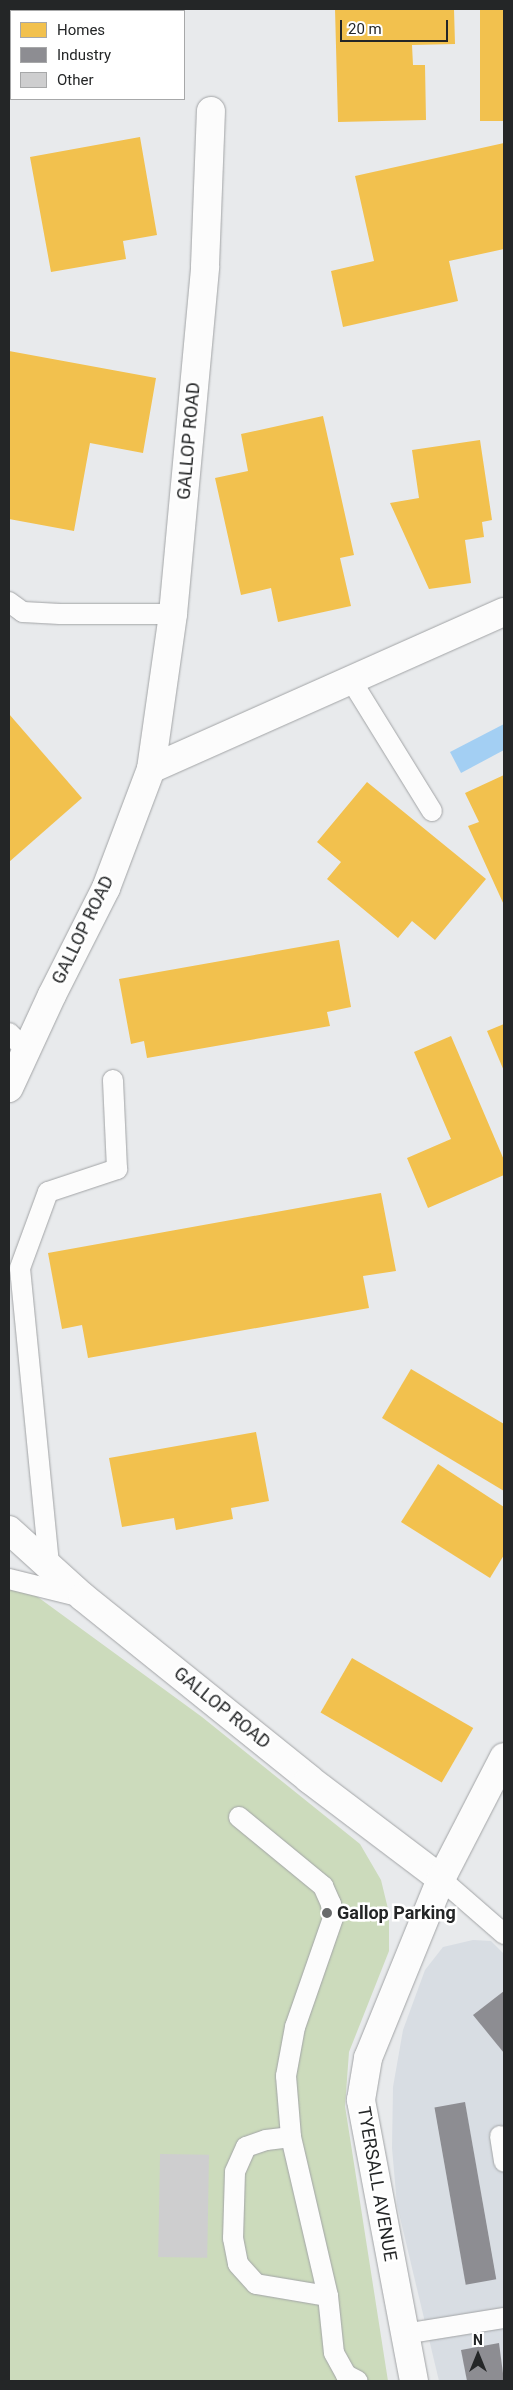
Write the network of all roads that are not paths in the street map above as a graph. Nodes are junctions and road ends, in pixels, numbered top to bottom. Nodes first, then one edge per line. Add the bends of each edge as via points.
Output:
1 (211, 111) dead end
2 (9, 602) edge
3 (504, 612) edge
4 (173, 614) junction
5 (351, 680) junction
6 (151, 769) junction
7 (432, 811) dead end
8 (17, 1042) edge
9 (113, 1080) dead end
10 (9, 1088) edge
11 (9, 1530) edge
12 (49, 1564) junction
13 (9, 1579) edge
14 (83, 1597) junction
15 (504, 1758) edge
16 (239, 1818) dead end
17 (441, 1879) junction
18 (504, 1934) edge
19 (291, 2136) junction
20 (500, 2136) dead end
21 (504, 2162) edge
22 (328, 2296) junction
23 (504, 2318) edge
24 (404, 2334) junction
25 (358, 2381) edge
26 (414, 2381) edge

1 - 4 street, GALLOP ROAD via 204,266
2 - 4 lane via 23,612
3 - 5 street
4 - 6 street, GALLOP ROAD
5 - 6 street
5 - 7 lane
6 - 8 street, GALLOP ROAD via 106,888
8 - 10 street, GALLOP ROAD
9 - 12 lane via 117,1169 48,1192 20,1268
11 - 12 street, GALLOP ROAD
12 - 14 street, GALLOP ROAD
13 - 14 lane
14 - 17 street, GALLOP ROAD via 309,1779
15 - 17 street, TYERSALL AVENUE
16 - 19 lane via 323,1886 331,1904 333,1918 293,2037 286,2076
17 - 18 lane
17 - 24 street, TYERSALL AVENUE via 368,2058 361,2100
19 - 22 lane
19 - 22 lane via 246,2147 235,2172 233,2238 238,2264 256,2284
20 - 21 lane
22 - 25 lane via 334,2353 346,2375
23 - 24 lane
24 - 26 street, TYERSALL AVENUE

